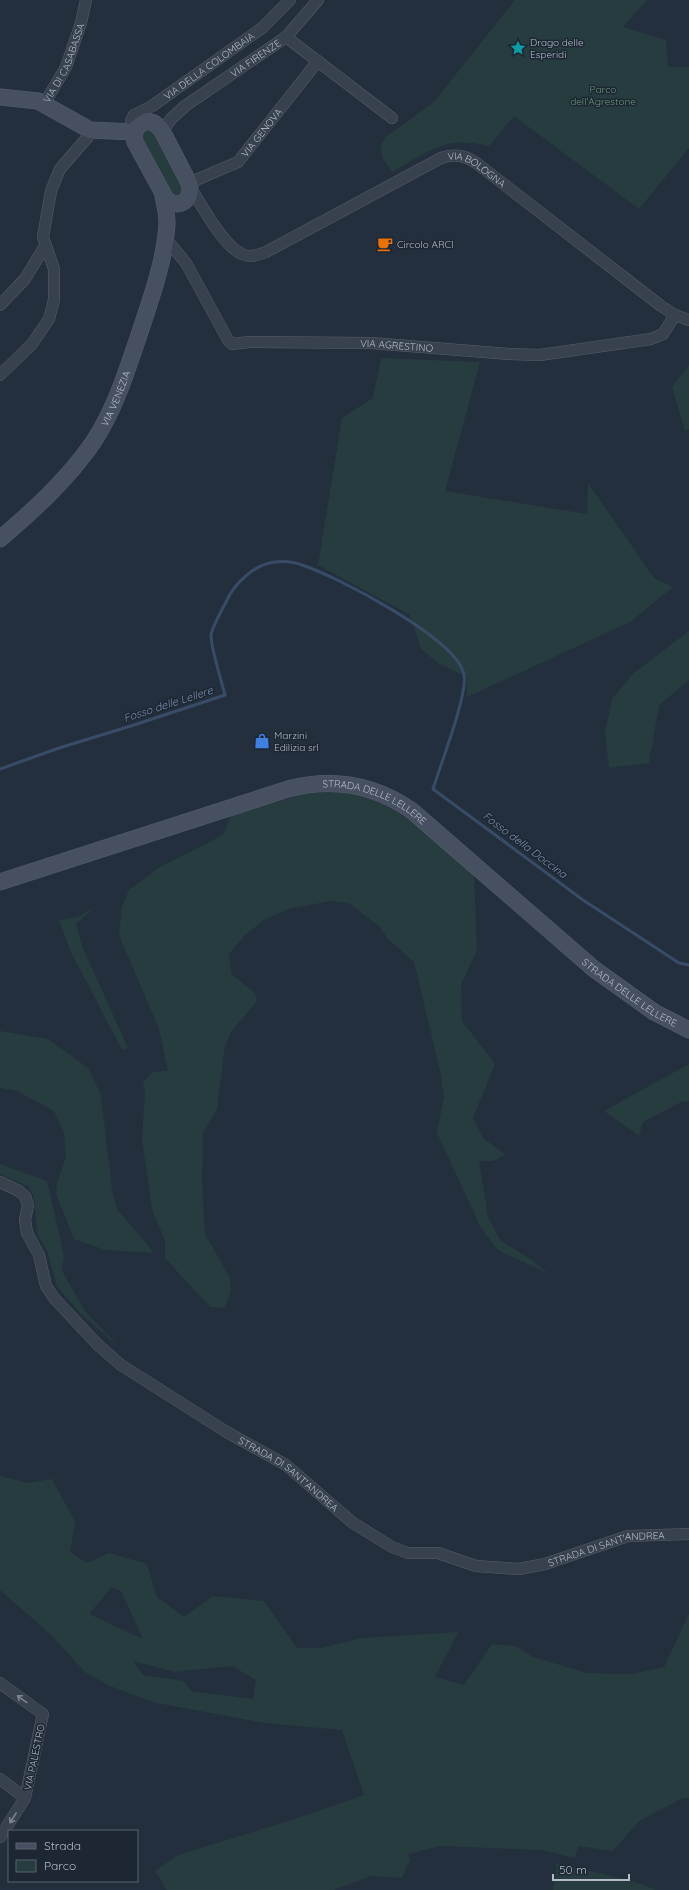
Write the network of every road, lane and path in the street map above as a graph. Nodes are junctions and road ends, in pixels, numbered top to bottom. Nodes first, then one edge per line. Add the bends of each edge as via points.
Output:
1 (86, 0) edge
2 (290, 0) edge
3 (318, 0) edge
4 (286, 37) junction
5 (318, 61) junction
6 (0, 97) edge
7 (44, 104) junction
8 (185, 106) junction
9 (392, 118) dead end
10 (140, 127) junction
11 (93, 131) junction
12 (162, 132) junction
13 (190, 185) junction
14 (163, 196) junction
15 (181, 204) junction
16 (211, 220) junction
17 (166, 230) junction
18 (45, 246) junction
19 (0, 305) edge
20 (675, 315) junction
21 (689, 320) edge
22 (0, 375) edge
23 (0, 539) edge
24 (0, 882) edge
25 (689, 1030) edge
26 (0, 1182) edge
27 (689, 1534) edge
28 (0, 1683) edge
29 (0, 1779) edge
30 (25, 1798) junction
31 (0, 1837) edge

1 - 7 street, VIA DI CASABASSA via 66,67
2 - 10 street, VIA DELLA COLOMBAIA via 262,28 152,106 134,115 131,121
3 - 4 street, VIA FIRENZE
4 - 5 street
4 - 8 street, VIA FIRENZE
5 - 9 street
5 - 13 street, VIA GENOVA via 238,162
6 - 7 street, VIA DI CASABASSA via 31,99
7 - 11 street, VIA FIRENZE
8 - 10 street, VIA FIRENZE
8 - 12 street, VIA FIRENZE
10 - 11 street, VIA FIRENZE
10 - 12 street via 154,123
10 - 14 street, VIA VENEZIA via 135,142
11 - 18 street via 62,166 54,181 43,234
12 - 13 street, VIA BOLOGNA
13 - 15 street, VIA VENEZIA via 189,196
13 - 16 street, VIA BOLOGNA
14 - 15 street via 171,203
14 - 17 street, VIA VENEZIA
15 - 16 street, VIA BOLOGNA via 198,209
15 - 17 street, VIA VENEZIA
16 - 20 street, VIA BOLOGNA via 235,250 247,256 258,255 441,158 460,156 479,165
17 - 20 street, VIA AGRESTINO via 232,344 371,343 509,354 549,354 656,338 666,331
17 - 23 street, VIA VENEZIA via 152,297 122,384 106,420 87,451 67,474
18 - 19 street via 25,279
18 - 22 street via 54,269 55,295 51,314 32,344
20 - 21 street, VIA BOLOGNA
24 - 25 street, STRADA DELLE LELLERE via 288,789 320,783 353,785 386,795 411,810 594,969 654,1012
26 - 27 street, STRADA DI SANT'ANDREA via 25,1196 28,1205 25,1220 27,1233 39,1255 46,1286 98,1345 121,1365 225,1431 286,1465 353,1522 392,1547 408,1553 438,1553 476,1566 519,1569 545,1564 628,1536
30 -> 28 street, VIA PALESTRO via 43,1714
29 - 30 street, VIA PALESTRO
30 -> 31 street

